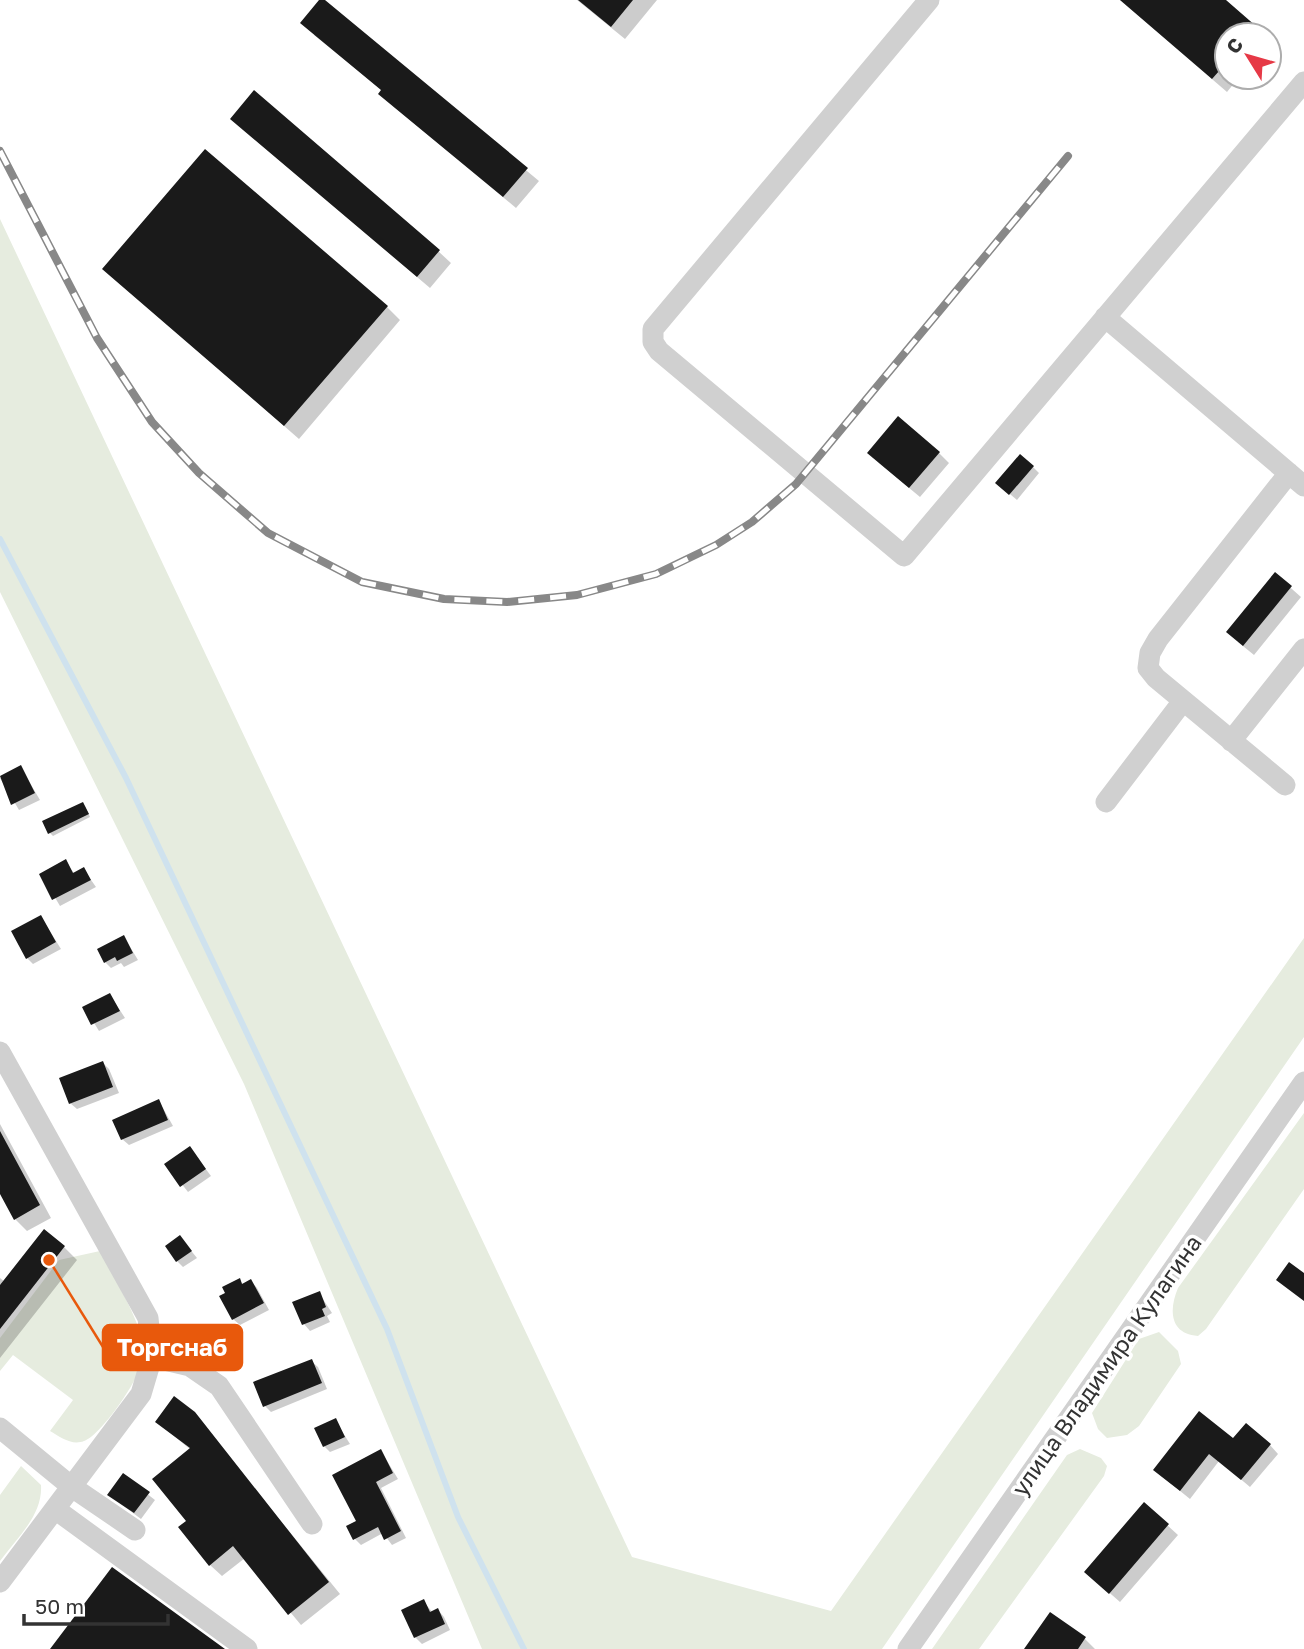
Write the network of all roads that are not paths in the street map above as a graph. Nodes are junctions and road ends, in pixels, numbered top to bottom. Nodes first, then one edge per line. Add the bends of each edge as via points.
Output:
1 (929, 0) edge
2 (1304, 82) edge
3 (1105, 317) junction
4 (1297, 480) edge
5 (1304, 649) edge
6 (1183, 701) junction
7 (1231, 741) junction
8 (1285, 785) dead end
9 (1106, 802) dead end
10 (0, 1052) edge
11 (1304, 1082) edge
12 (152, 1356) junction
13 (0, 1428) edge
14 (72, 1487) junction
15 (55, 1509) junction
16 (312, 1524) dead end
17 (135, 1530) dead end
18 (0, 1581) edge
19 (247, 1649) edge
20 (908, 1649) edge

1 - 3 street via 660,317 653,329 653,342 904,556
2 - 3 street
3 - 4 street
4 - 6 street via 1150,653 1148,668
5 - 7 street
6 - 7 street
6 - 9 street
7 - 8 street
10 - 12 street via 148,1318
11 - 20 street, улица Владимира Кулагина
12 - 14 street via 141,1394
12 - 16 street via 190,1366 219,1386
13 - 14 street
14 - 15 street
14 - 17 street
15 - 18 street
15 - 19 street

